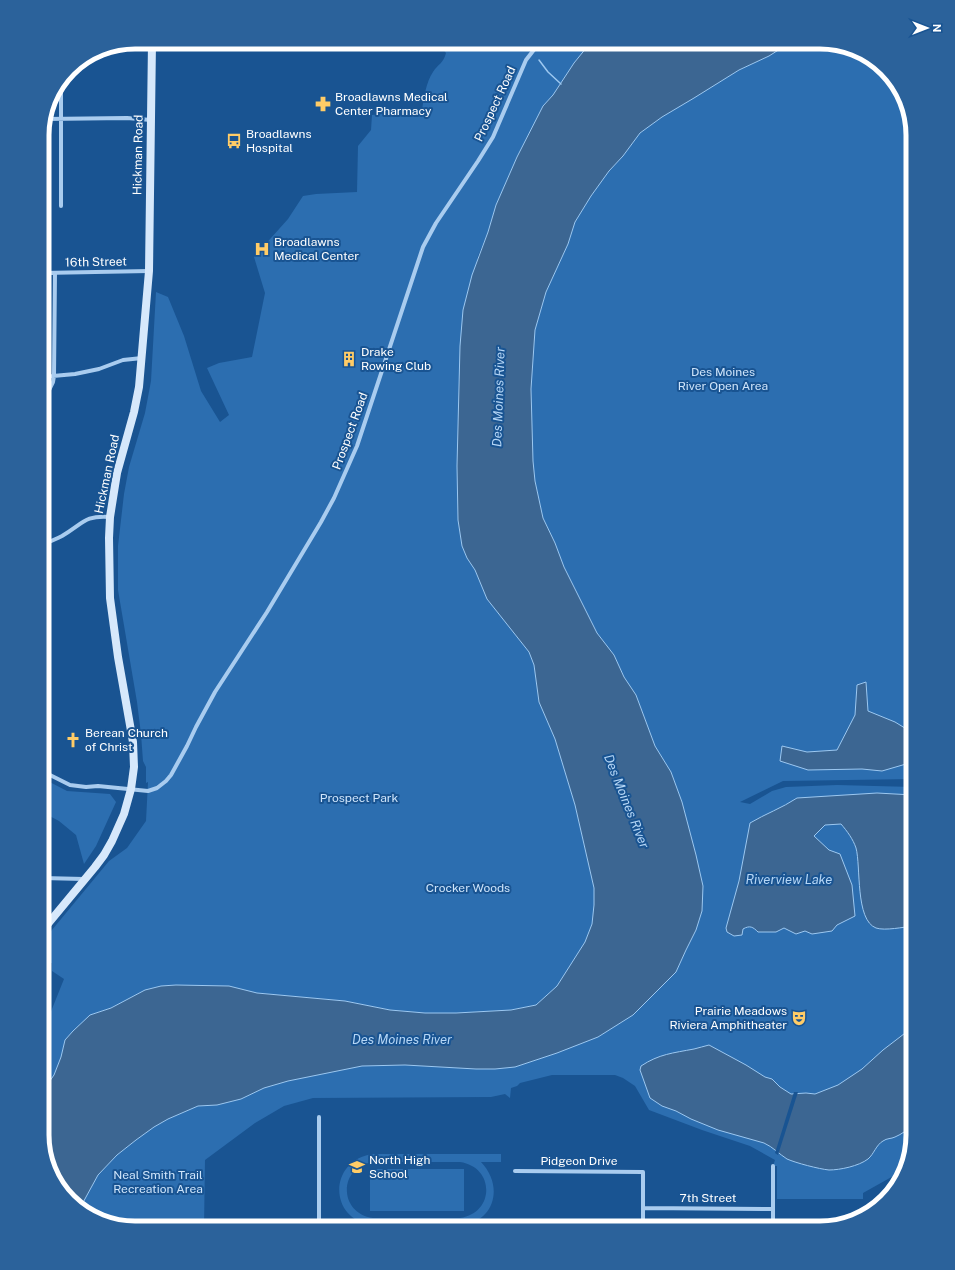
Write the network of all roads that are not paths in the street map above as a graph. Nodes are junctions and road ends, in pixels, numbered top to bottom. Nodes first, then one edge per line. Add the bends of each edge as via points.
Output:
1 (152, 49) edge
2 (535, 49) edge
3 (61, 91) edge
4 (51, 119) edge
5 (61, 119) junction
6 (151, 120) junction
7 (61, 206) dead end
8 (149, 271) junction
9 (49, 272) edge
10 (55, 272) junction
11 (142, 358) junction
12 (49, 376) edge
13 (54, 376) junction
14 (49, 389) edge
15 (110, 517) junction
16 (49, 541) edge
17 (49, 774) edge
18 (131, 789) junction
19 (49, 878) edge
20 (84, 879) junction
21 (49, 922) edge
22 (319, 1117) dead end
23 (773, 1166) dead end
24 (515, 1171) dead end
25 (643, 1208) junction
26 (773, 1209) junction
27 (319, 1221) edge
28 (643, 1221) edge
29 (773, 1221) edge

1 - 6 main road, Hickman Road
2 - 18 street, Prospect Road via 526,60 493,137 423,247 357,446 321,522 215,692 171,775 157,788 148,791
3 - 5 street
4 - 5 street
5 - 6 street
5 - 7 street
6 - 8 main road, Hickman Road
8 - 10 street, 16th Street
8 - 11 main road, Hickman Road
9 - 10 street, 16th Street
10 - 13 street
11 - 13 street via 123,360 75,374
11 - 15 main road, Hickman Road via 134,412 117,473
12 - 13 street
13 - 14 street
15 - 16 street via 87,519 62,536
15 - 18 main road, Hickman Road via 110,598 133,742 134,766
17 - 18 street, Prospect Road via 70,785
18 - 20 main road, Hickman Road via 112,842
19 - 20 street
20 - 21 main road, Hickman Road
22 - 27 street
23 - 26 street
24 - 25 street, Pidgeon Drive via 643,1172
25 - 26 street, 7th Street
25 - 28 street
26 - 29 street

